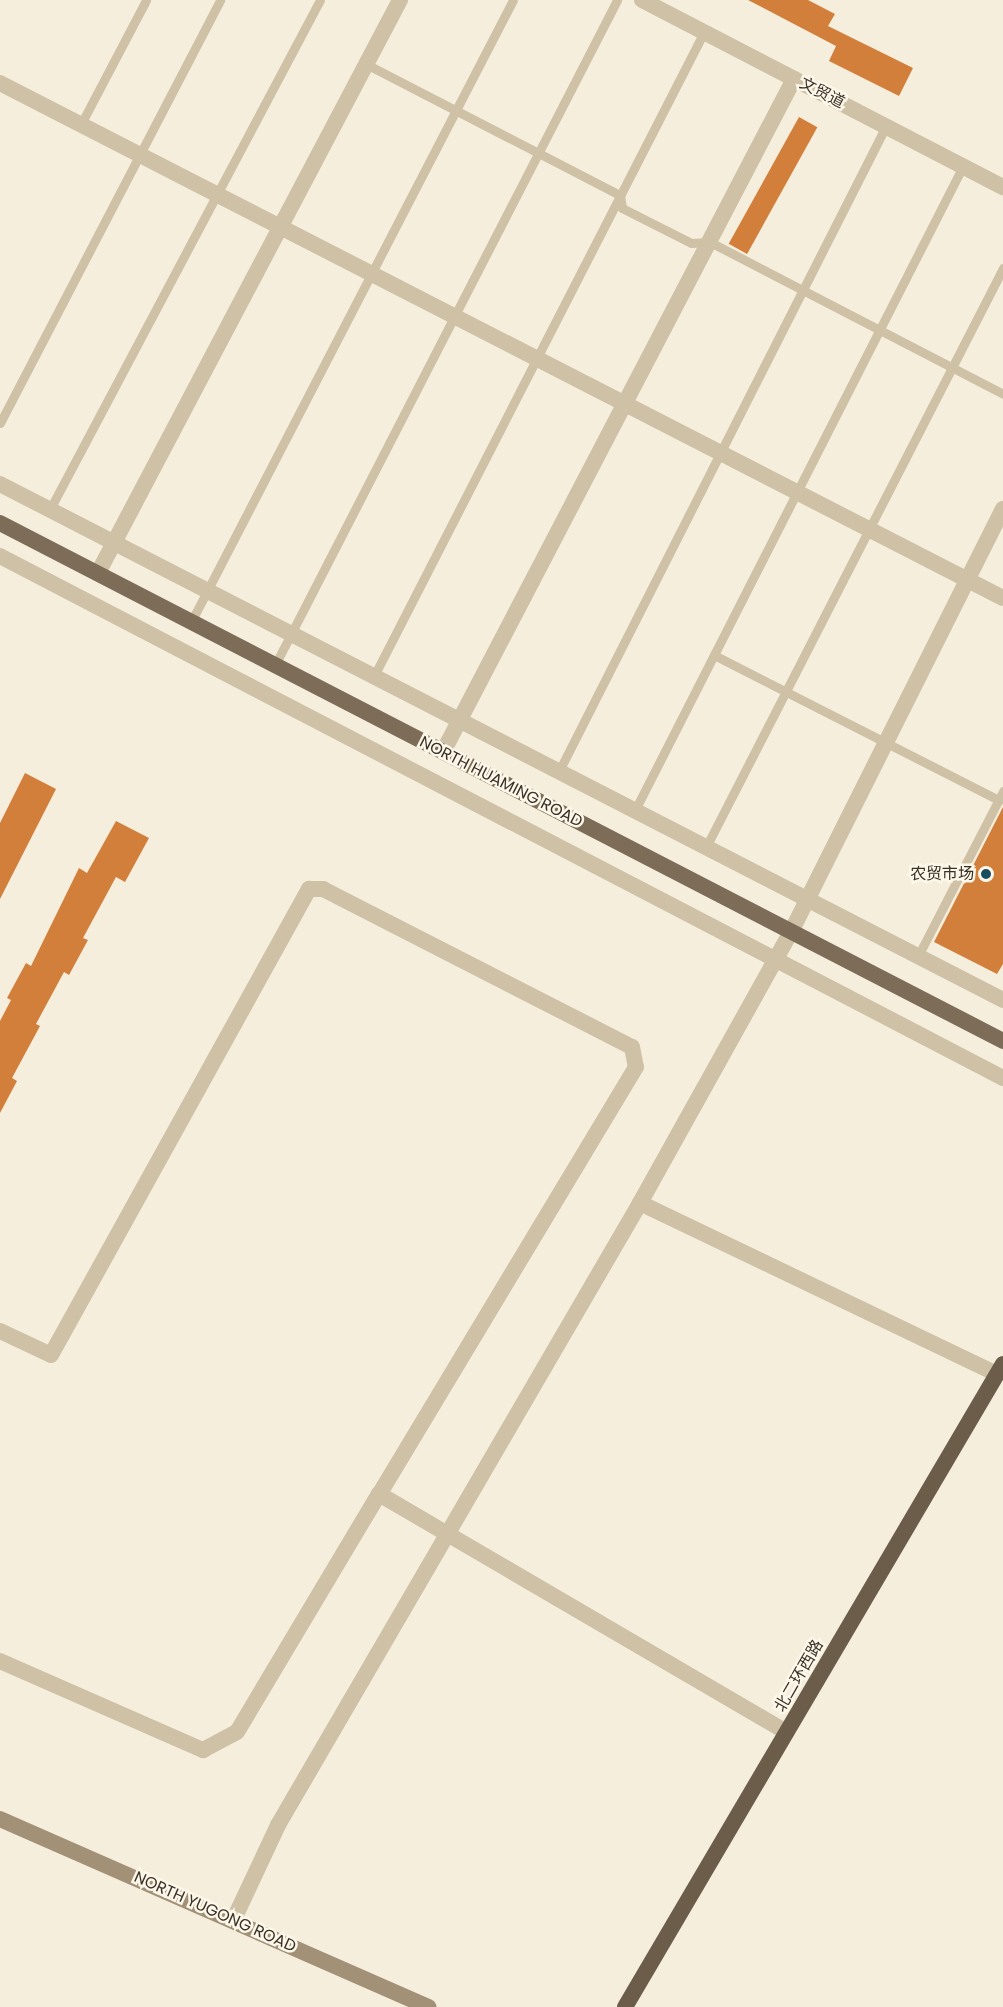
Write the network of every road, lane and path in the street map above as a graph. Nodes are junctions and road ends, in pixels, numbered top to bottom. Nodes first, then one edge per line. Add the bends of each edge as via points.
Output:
1 (146, 0) edge
2 (220, 0) edge
3 (320, 0) edge
4 (400, 0) edge
5 (513, 0) edge
6 (617, 0) edge
7 (642, 0) edge
8 (704, 32) junction
9 (366, 64) junction
10 (794, 79) junction
11 (0, 83) edge
12 (456, 110) junction
13 (81, 124) junction
14 (886, 126) junction
15 (538, 153) junction
16 (140, 155) junction
17 (963, 166) junction
18 (1003, 187) edge
19 (217, 194) junction
20 (620, 195) junction
21 (280, 227) junction
22 (710, 242) junction
23 (1003, 268) edge
24 (371, 274) junction
25 (803, 290) junction
26 (454, 316) junction
27 (879, 330) junction
28 (537, 359) junction
29 (952, 367) junction
30 (1003, 394) edge
31 (626, 404) junction
32 (0, 423) edge
33 (721, 453) junction
34 (0, 484) edge
35 (797, 492) junction
36 (50, 509) junction
37 (1003, 509) edge
38 (0, 523) edge
39 (869, 529) junction
40 (114, 543) junction
41 (0, 556) edge
42 (98, 573) junction
43 (967, 580) junction
44 (207, 590) junction
45 (1003, 598) edge
46 (191, 622) junction
47 (291, 634) junction
48 (714, 655) junction
49 (275, 665) junction
50 (374, 676) junction
51 (786, 692) junction
52 (460, 720) junction
53 (886, 743) junction
54 (443, 752) junction
55 (559, 771) junction
56 (1001, 796) edge
57 (635, 810) junction
58 (706, 847) junction
59 (807, 899) junction
60 (792, 930) junction
61 (918, 956) junction
62 (776, 960) junction
63 (1003, 1000) edge
64 (1003, 1041) edge
65 (1003, 1078) edge
66 (640, 1203) junction
67 (0, 1330) edge
68 (1000, 1369) edge
69 (379, 1494) junction
70 (447, 1533) junction
71 (0, 1661) edge
72 (787, 1732) junction
73 (0, 1819) edge
74 (234, 1919) junction
75 (429, 2007) edge
76 (625, 2007) edge

1 - 13 lane
2 - 16 lane
3 - 19 lane
4 - 9 street
5 - 12 lane
6 - 15 lane
7 - 8 street, 文贸道
8 - 10 street, 文贸道
8 - 20 lane
9 - 12 lane
9 - 21 street
10 - 14 street, 文贸道
10 - 22 street
11 - 13 street
12 - 15 lane
12 - 24 lane
13 - 16 street
14 - 17 street, 文贸道
14 - 25 lane
15 - 20 lane
15 - 26 lane
16 - 19 street
16 - 32 lane
17 - 18 street, 文贸道
17 - 27 lane
19 - 21 street
19 - 36 lane
20 - 22 lane via 622,208 691,243
20 - 28 lane
21 - 24 street
21 - 40 street
22 - 25 lane
22 - 31 street
23 - 29 lane
24 - 26 street
24 - 44 lane
25 - 27 lane
25 - 33 lane
26 - 28 street
26 - 47 lane
27 - 29 lane
27 - 35 lane
28 - 31 street
28 - 50 lane
29 - 30 lane
29 - 39 lane
31 - 33 street
31 - 52 street
33 - 35 street
33 - 55 lane
34 - 36 street
35 - 39 street
35 - 48 lane
36 - 40 street
37 - 43 street
38 - 42 main road, NORTH HUAMING ROAD
39 - 43 street
39 - 51 lane
40 - 42 street
40 - 44 street
41 - 62 street
42 - 46 main road, NORTH HUAMING ROAD
43 - 45 street
43 - 53 street
44 - 46 lane
44 - 47 street
46 - 49 main road, NORTH HUAMING ROAD
47 - 49 lane
47 - 50 street
48 - 51 lane
48 - 57 lane
49 - 54 main road, NORTH HUAMING ROAD
50 - 52 street
51 - 53 lane
51 - 58 lane
52 - 54 street
52 - 55 street
53 - 56 lane
53 - 59 street
54 - 60 main road, NORTH HUAMING ROAD
55 - 57 street
56 - 61 lane
57 - 58 street
58 - 59 street
59 - 60 street
59 - 61 street
60 - 62 street
60 - 64 main road, NORTH HUAMING ROAD
61 - 63 street
62 - 65 street
62 - 66 street
66 - 68 street
66 - 70 street
67 - 69 street via 51,1355 309,889 323,889 632,1047 636,1067
68 - 72 highway, 北二环西路
69 - 70 street
69 - 71 street via 237,1732 203,1750
70 - 72 street
70 - 74 street via 278,1825
72 - 76 highway, 北二环西路
73 - 74 main road, NORTH YUGONG ROAD
74 - 75 main road, NORTH YUGONG ROAD

